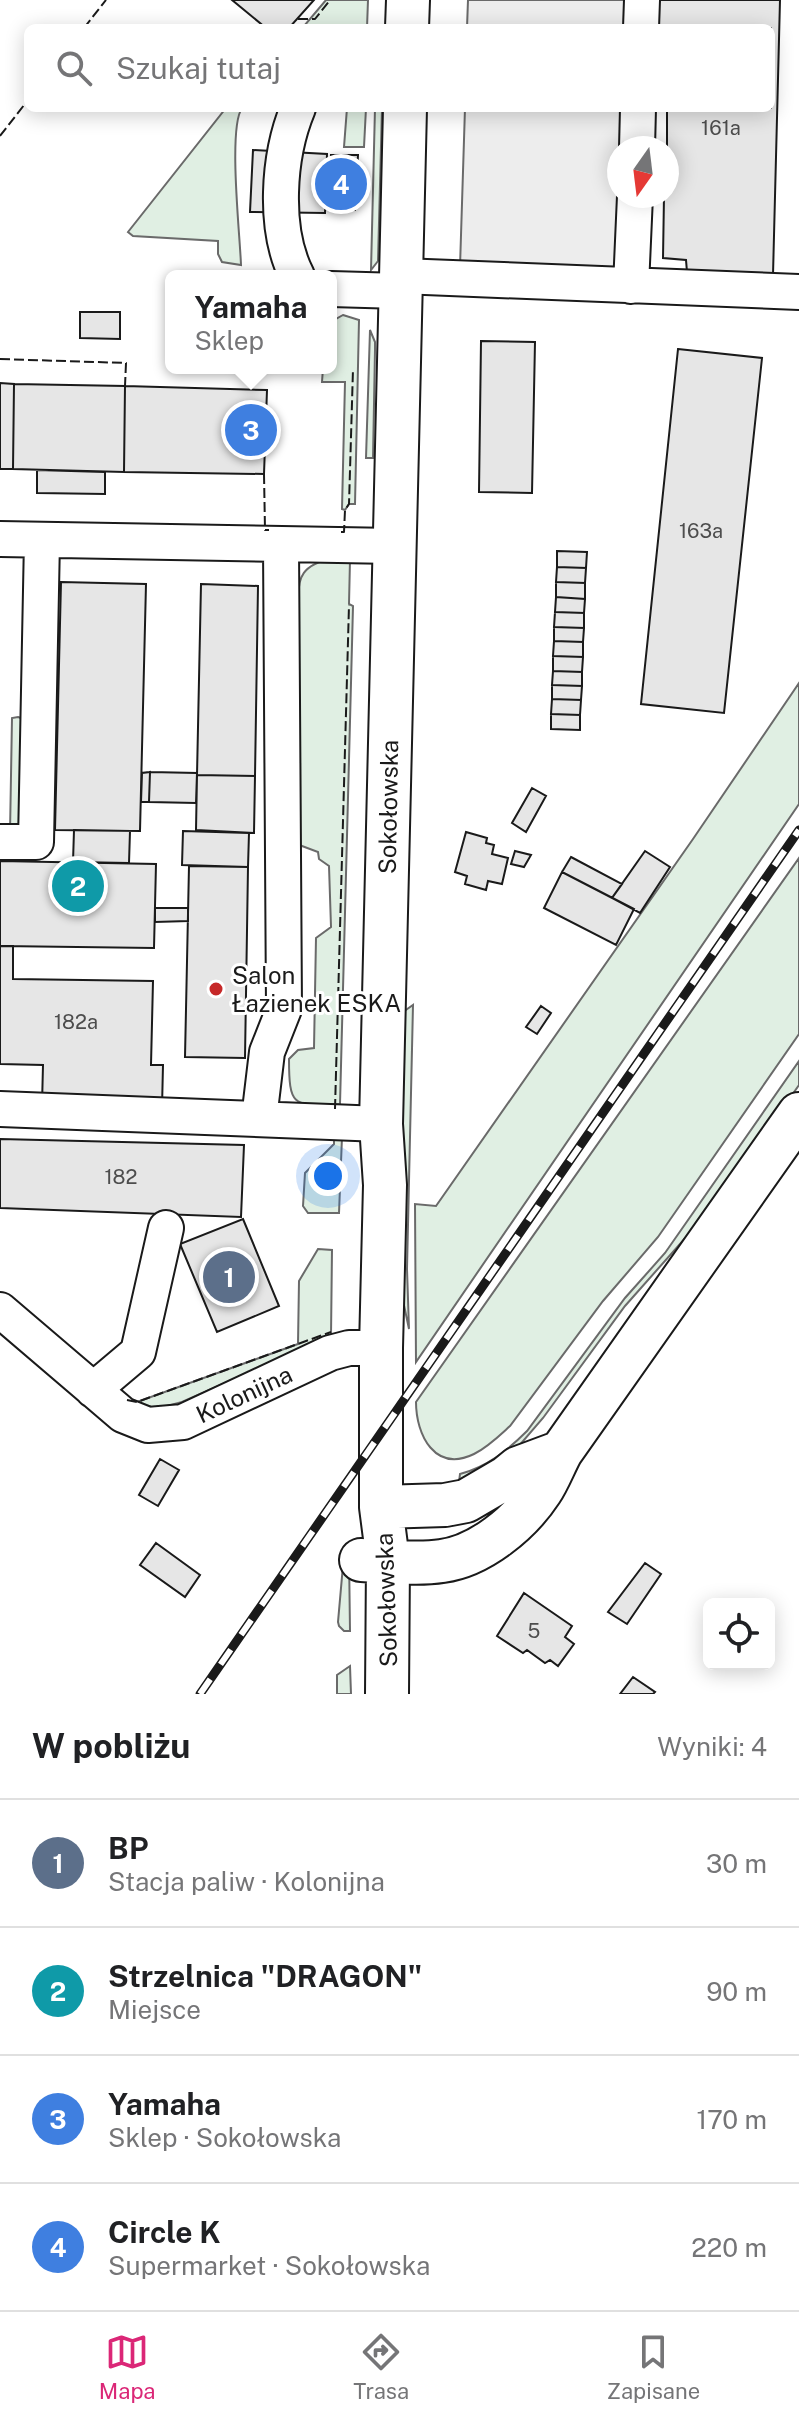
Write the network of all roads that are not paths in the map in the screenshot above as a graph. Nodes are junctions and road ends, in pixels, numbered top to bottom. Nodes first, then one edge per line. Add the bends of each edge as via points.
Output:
1 (408, 0) edge
2 (642, 0) edge
3 (407, 24) edge
4 (641, 24) edge
5 (297, 112) edge
6 (405, 112) edge
7 (638, 112) edge
8 (637, 136) edge
9 (634, 208) edge
10 (294, 270) edge
11 (401, 284) junction
12 (631, 286) junction
13 (337, 289) edge
14 (799, 292) edge
15 (0, 539) edge
16 (42, 540) junction
17 (281, 545) junction
18 (394, 546) junction
19 (0, 842) edge
20 (0, 1109) edge
21 (799, 1114) edge
22 (259, 1119) junction
23 (381, 1124) junction
24 (166, 1228) dead end
25 (0, 1310) edge
26 (381, 1348) junction
27 (93, 1390) junction
28 (561, 1452) junction
29 (381, 1507) junction
30 (375, 1560) junction
31 (364, 1694) edge
32 (387, 1694) edge

1 - 3 main road
2 - 4 street
5 - 10 street via 285,154 281,214
6 - 11 main road, Sokołowska
7 - 8 street
9 - 12 street
11 - 12 street
11 - 13 street
11 - 18 main road, Sokołowska
12 - 14 street
15 - 16 street
16 - 17 street
16 - 19 street via 36,842
17 - 18 street
17 - 22 street via 284,1009 267,1052
18 - 23 main road, Sokołowska
20 - 22 street
21 - 28 main road
22 - 23 street
23 - 26 main road, Sokołowska
24 - 27 street via 138,1352
25 - 27 street, Kolonijna
26 - 27 street, Kolonijna via 330,1353 183,1422 148,1425 123,1415
26 - 29 main road, Sokołowska
28 - 29 main road via 518,1468 466,1501
28 - 30 main road via 528,1507 485,1544 438,1562
29 - 30 main road, Sokołowska
30 - 31 main road, Sokołowska via 360,1641
30 - 32 main road, Sokołowska

